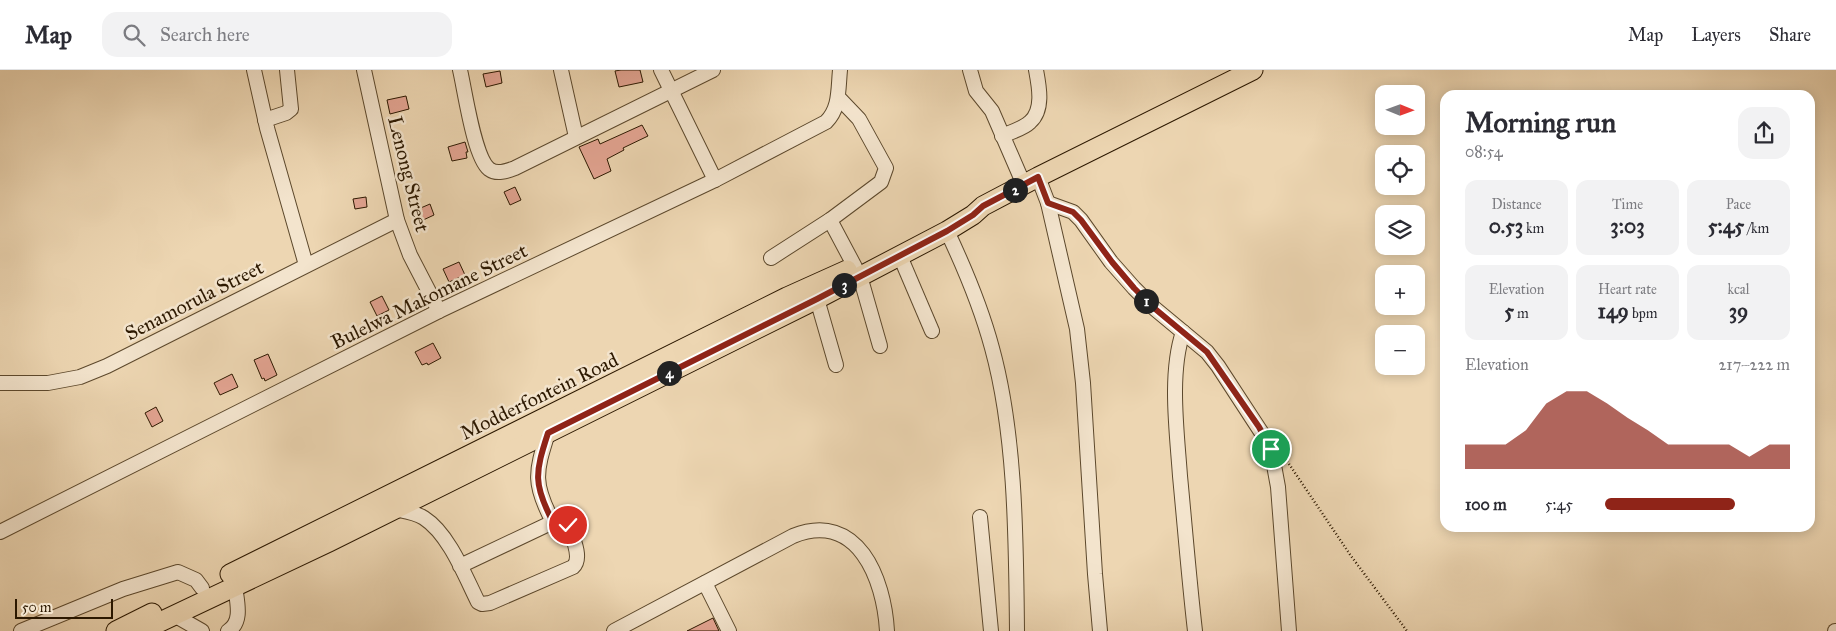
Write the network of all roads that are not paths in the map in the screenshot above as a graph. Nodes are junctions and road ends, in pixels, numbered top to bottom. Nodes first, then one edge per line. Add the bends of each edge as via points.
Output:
1 (254, 70) edge
2 (287, 70) edge
3 (364, 70) edge
4 (460, 70) edge
5 (561, 70) edge
6 (661, 70) edge
7 (713, 70) edge
8 (840, 70) edge
9 (970, 70) edge
10 (1036, 70) edge
11 (1253, 70) edge
12 (670, 90) junction
13 (838, 97) junction
14 (265, 120) junction
15 (1002, 136) junction
16 (576, 137) junction
17 (715, 180) junction
18 (1031, 181) junction
19 (1048, 203) junction
20 (983, 206) junction
21 (397, 220) junction
22 (830, 220) junction
23 (947, 231) junction
24 (900, 256) junction
25 (771, 258) dead end
26 (306, 265) junction
27 (858, 271) junction
28 (817, 299) junction
29 (439, 311) junction
30 (932, 331) dead end
31 (1183, 332) junction
32 (880, 346) dead end
33 (836, 365) dead end
34 (0, 383) edge
35 (548, 433) junction
36 (394, 509) junction
37 (980, 517) dead end
38 (553, 522) junction
39 (0, 532) edge
40 (460, 566) junction
41 (705, 583) junction
42 (235, 586) junction
43 (202, 588) junction
44 (174, 615) junction
45 (21, 631) edge
46 (116, 631) edge
47 (141, 631) edge
48 (202, 631) edge
49 (228, 631) edge
50 (614, 631) edge
51 (729, 631) edge
52 (887, 631) edge
53 (991, 631) edge
54 (1017, 631) edge
55 (1100, 631) edge
56 (1195, 631) edge
57 (1289, 631) edge

1 - 14 street
2 - 14 street via 291,109
3 - 21 street, Lenong Street
4 - 16 street via 478,149 490,170 507,171
5 - 16 street
6 - 12 street
7 - 12 street
8 - 13 street, Bulelwa Makomane Street
9 - 15 street via 976,91 992,111
10 - 15 street via 1038,108 1030,122
11 - 18 main road, Modderfontein Road
12 - 16 street
12 - 17 street
13 - 17 street, Bulelwa Makomane Street via 837,106 826,122
13 - 22 street via 859,119 886,168 881,182
14 - 26 street
15 - 18 street
17 - 29 street, Bulelwa Makomane Street
18 - 19 street
18 - 20 main road, Modderfontein Road
19 - 31 street via 1073,212 1134,288
19 - 55 street via 1077,329
20 - 23 main road, Modderfontein Road
20 - 27 main road, Modderfontein Road via 969,208 946,219
21 - 26 street, Senamorula Street
21 - 29 street, Lenong Street via 410,255
22 - 25 street
22 - 27 street
23 - 24 main road, Modderfontein Road
23 - 54 street via 976,298 992,348 1002,395 1012,487
24 - 27 main road, Modderfontein Road
24 - 30 street
26 - 34 street, Senamorula Street via 80,377 48,383
27 - 28 main road, Modderfontein Road
27 - 32 street
27 - 43 main road, Modderfontein Road via 779,301
28 - 33 street
28 - 35 main road, Modderfontein Road
29 - 39 street, Bulelwa Makomane Street
31 - 56 street via 1176,370 1177,433
31 - 57 street via 1218,366 1271,449 1278,487
35 - 36 main road, Modderfontein Road
35 - 38 street via 537,471 537,483
36 - 40 street via 419,515 436,528
36 - 42 main road, Modderfontein Road
37 - 53 street
38 - 40 street
38 - 40 street via 563,521 568,525 577,554 577,562 573,566 485,604 478,602
41 - 50 street
41 - 51 street
41 - 52 street via 793,536 817,529 828,530 850,540 870,564 884,599
42 - 44 main road, Modderfontein Road
42 - 49 street via 237,620 234,628
43 - 45 street via 196,580 178,572 123,589
43 - 46 main road, Modderfontein Road
44 - 47 main road, Modderfontein Road
44 - 48 street

